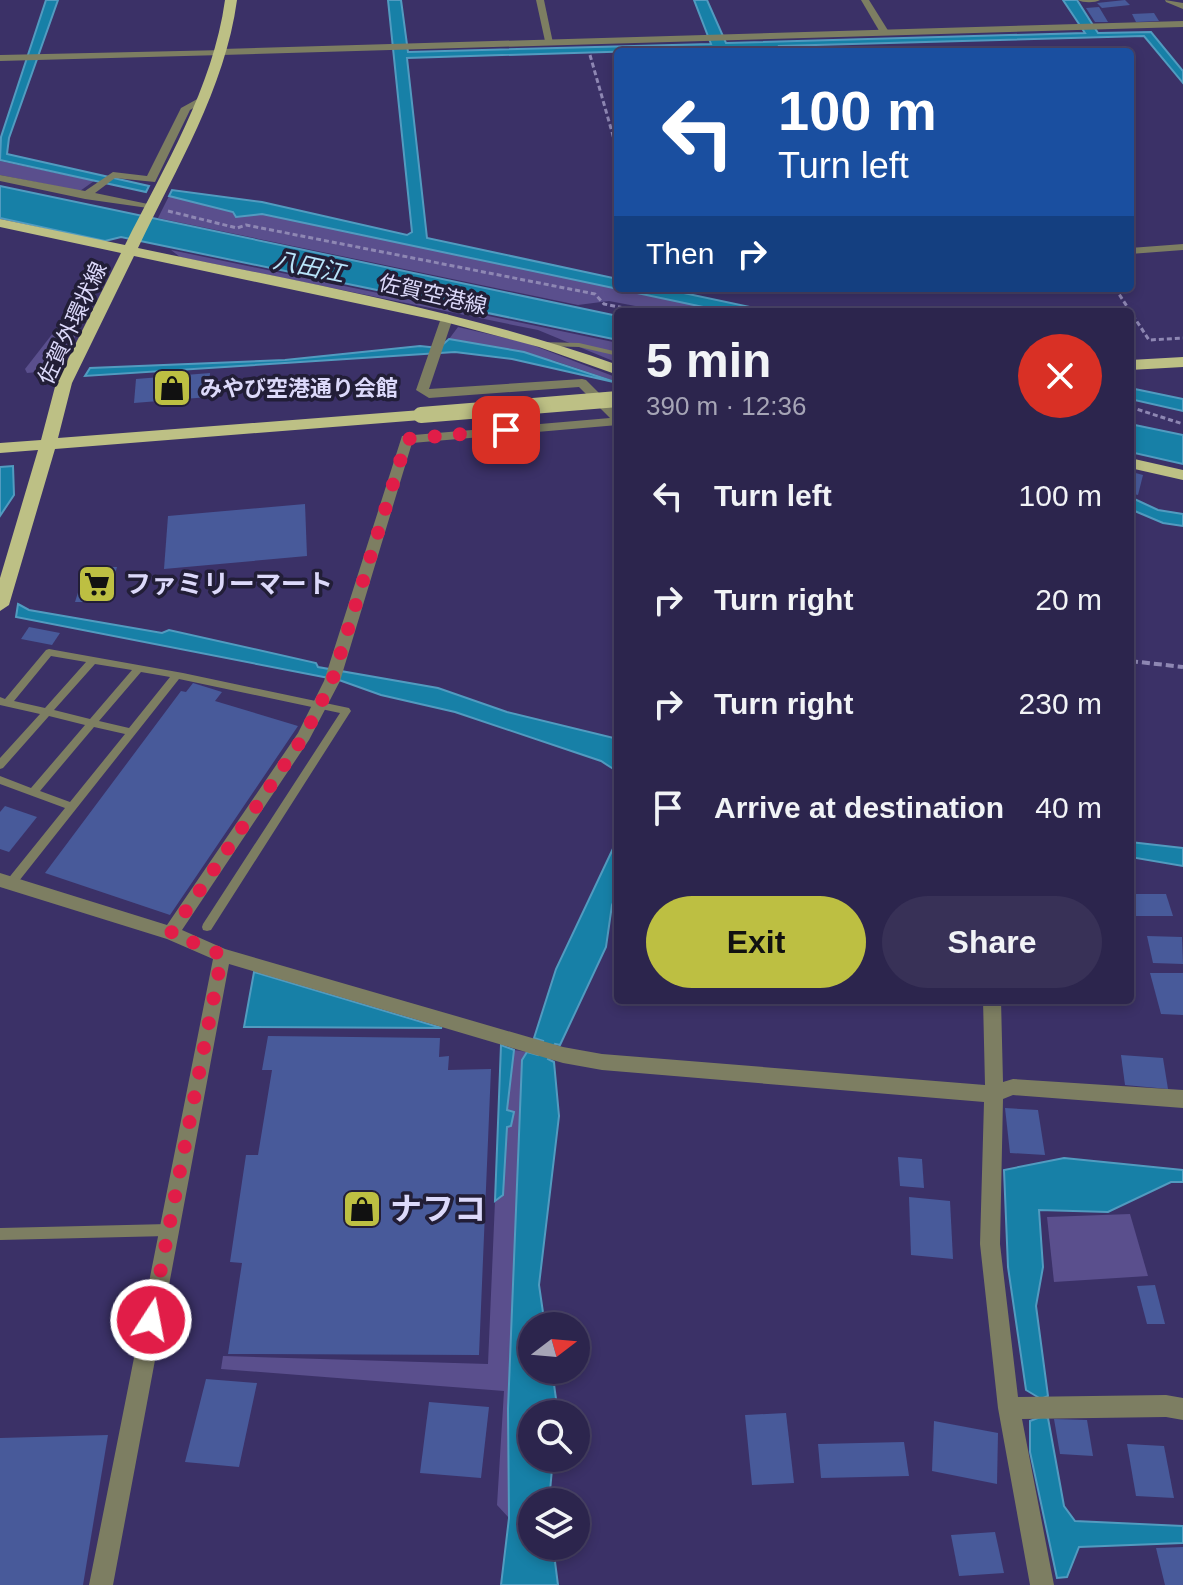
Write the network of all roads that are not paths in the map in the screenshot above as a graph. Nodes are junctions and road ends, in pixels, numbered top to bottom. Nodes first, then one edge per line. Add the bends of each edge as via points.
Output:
1 (231, 0) edge
2 (540, 0) edge
3 (865, 0) edge
4 (1081, 0) edge
5 (1097, 0) edge
6 (1169, 0) edge
7 (1183, 6) edge
8 (1183, 24) edge
9 (884, 32) junction
10 (550, 41) junction
11 (222, 52) junction
12 (0, 58) edge
13 (204, 99) junction
14 (0, 178) edge
15 (85, 196) junction
16 (150, 209) junction
17 (0, 223) edge
18 (1183, 247) edge
19 (130, 249) junction
20 (1134, 251) edge
21 (447, 318) junction
22 (544, 344) junction
23 (614, 353) edge
24 (1183, 362) edge
25 (1134, 365) edge
26 (614, 369) edge
27 (614, 399) edge
28 (614, 416) edge
29 (614, 420) edge
30 (48, 445) junction
31 (0, 448) edge
32 (1134, 464) edge
33 (1183, 475) edge
34 (0, 605) edge
35 (93, 660) junction
36 (139, 668) junction
37 (177, 675) junction
38 (4, 702) edge
39 (320, 705) junction
40 (46, 712) junction
41 (92, 723) junction
42 (132, 732) junction
43 (0, 765) edge
44 (0, 780) edge
45 (33, 792) junction
46 (72, 807) junction
47 (6, 882) edge
48 (207, 927) dead end
49 (171, 933) junction
50 (222, 955) junction
51 (992, 1004) edge
52 (994, 1094) junction
53 (1183, 1099) edge
54 (168, 1230) junction
55 (0, 1234) edge
56 (1009, 1408) junction
57 (1183, 1409) edge
58 (101, 1585) edge
59 (1042, 1585) edge

1 - 11 main road, 佐賀外環状線
2 - 10 street
3 - 9 street
4 - 5 lane
6 - 7 street
8 - 9 street
9 - 10 street
10 - 11 street
11 - 12 street
11 - 13 main road, 佐賀外環状線
13 - 15 street via 186,108 151,180 106,180
13 - 16 main road, 佐賀外環状線
14 - 15 street
15 - 16 street
16 - 19 main road, 佐賀外環状線
17 - 19 main road, 佐賀空港線
18 - 20 street
19 - 21 main road, 佐賀空港線
19 - 30 main road, 佐賀外環状線 via 64,383
21 - 22 main road, 佐賀空港線
21 - 28 street via 422,390 429,394 582,383
22 - 23 lane
22 - 26 main road, 佐賀空港線
24 - 25 main road
27 - 30 main road, bridge
29 - 39 street via 407,439 335,676
30 - 31 main road
30 - 34 main road, 佐賀外環状線
32 - 33 main road
35 - 36 lane
35 - 38 lane via 49,652
35 - 40 lane
36 - 37 lane
36 - 41 lane
37 - 39 lane
37 - 42 lane
38 - 40 lane
39 - 48 lane via 346,711
39 - 49 street
40 - 41 lane
40 - 43 lane
41 - 42 lane
41 - 45 lane
42 - 46 lane
44 - 45 lane
45 - 46 lane
46 - 47 lane
47 - 49 street
49 - 50 street
50 - 52 street via 563,1055
50 - 54 street
51 - 52 street
52 - 53 street via 1013,1087
52 - 56 street via 990,1244
54 - 55 lane
54 - 58 street
56 - 57 street
56 - 59 street

